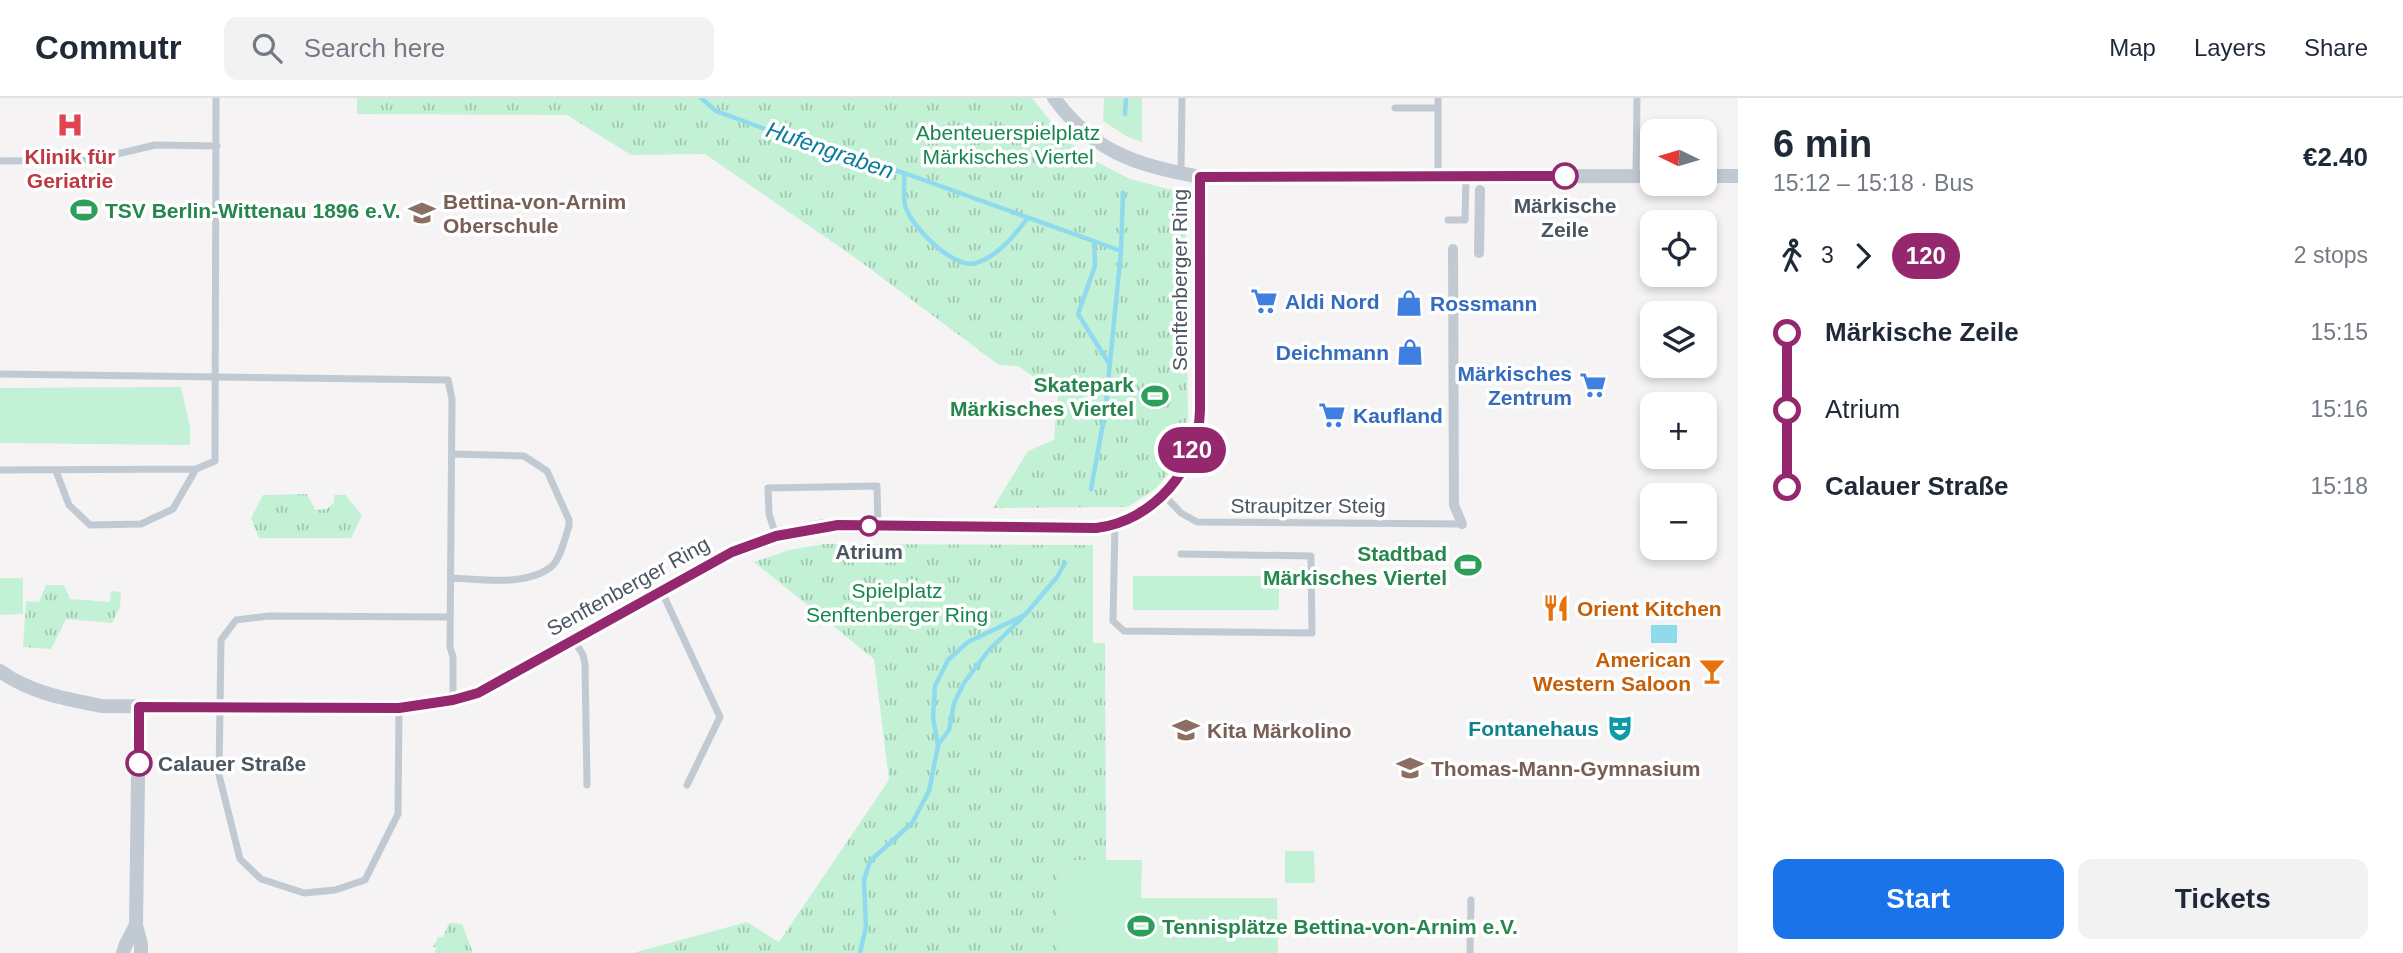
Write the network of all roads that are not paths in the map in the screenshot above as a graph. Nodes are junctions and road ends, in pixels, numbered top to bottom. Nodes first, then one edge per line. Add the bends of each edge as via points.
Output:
1 (216, 98) edge
2 (1054, 98) edge
3 (1182, 98) edge
4 (1437, 98) edge
5 (1637, 98) edge
6 (1395, 108) dead end
7 (1437, 108) junction
8 (216, 146) junction
9 (0, 161) edge
10 (1181, 173) junction
11 (1636, 176) junction
12 (1640, 176) edge
13 (1717, 176) edge
14 (1738, 176) edge
15 (1200, 177) junction
16 (1438, 177) junction
17 (1466, 177) junction
18 (1480, 190) dead end
19 (1448, 220) dead end
20 (1453, 249) dead end
21 (1479, 253) dead end
22 (0, 374) edge
23 (215, 375) junction
24 (452, 454) junction
25 (196, 469) junction
26 (0, 470) edge
27 (56, 471) junction
28 (1164, 495) junction
29 (1462, 524) joint
30 (878, 526) junction
31 (1115, 526) junction
32 (776, 536) junction
33 (1181, 554) dead end
34 (451, 578) junction
35 (662, 593) junction
36 (450, 617) junction
37 (574, 640) junction
38 (0, 671) edge
39 (453, 700) junction
40 (220, 706) junction
41 (139, 707) junction
42 (399, 708) junction
43 (587, 785) dead end
44 (687, 785) dead end
45 (1471, 900) dead end
46 (136, 925) junction
47 (123, 953) edge
48 (141, 953) edge
49 (1470, 953) edge

1 - 8 lane
2 - 10 street, Senftenberger Ring via 1075,122 1116,154
3 - 10 lane
4 - 7 lane
5 - 11 lane
6 - 7 lane
7 - 16 lane
8 - 9 lane via 155,145 92,160
8 - 23 lane
10 - 15 street, Senftenberger Ring
11 - 12 street, Senftenberger Ring
11 - 17 street, Senftenberger Ring
13 - 14 street
15 - 16 street, Senftenberger Ring
15 - 28 street, Senftenberger Ring via 1200,423 1188,460
16 - 17 street, Senftenberger Ring
17 - 19 lane via 1465,220
18 - 21 street
20 - 29 street via 1454,505
22 - 23 lane
23 - 24 lane via 448,380
23 - 25 lane via 215,461
24 - 34 lane
24 - 34 lane via 524,456 547,471 569,526 554,565 539,573 520,579
25 - 27 lane
25 - 27 lane via 173,509 141,524 90,525 69,505
26 - 27 lane
28 - 29 lane, Straupitzer Steig via 1197,522
28 - 31 street, Senftenberger Ring
30 - 31 street, Senftenberger Ring
30 - 32 street, Senftenberger Ring via 823,526
30 - 32 lane via 877,486 768,488
31 - 33 lane via 1113,621 1124,631 1312,633 1311,556
32 - 35 street, Senftenberger Ring via 732,552
34 - 36 lane
35 - 37 street, Senftenberger Ring
35 - 44 lane via 720,717
36 - 39 lane
36 - 40 lane via 269,616 236,620 221,640
37 - 39 street, Senftenberger Ring via 478,693
37 - 43 lane via 585,664
38 - 41 street, Senftenberger Ring via 58,697 102,706
39 - 42 street, Senftenberger Ring
40 - 41 street, Senftenberger Ring
40 - 42 street, Senftenberger Ring
40 - 42 lane via 219,775 240,859 261,880 304,892 335,890 365,880 398,814
41 - 46 street
45 - 49 lane
46 - 47 street
46 - 48 street

